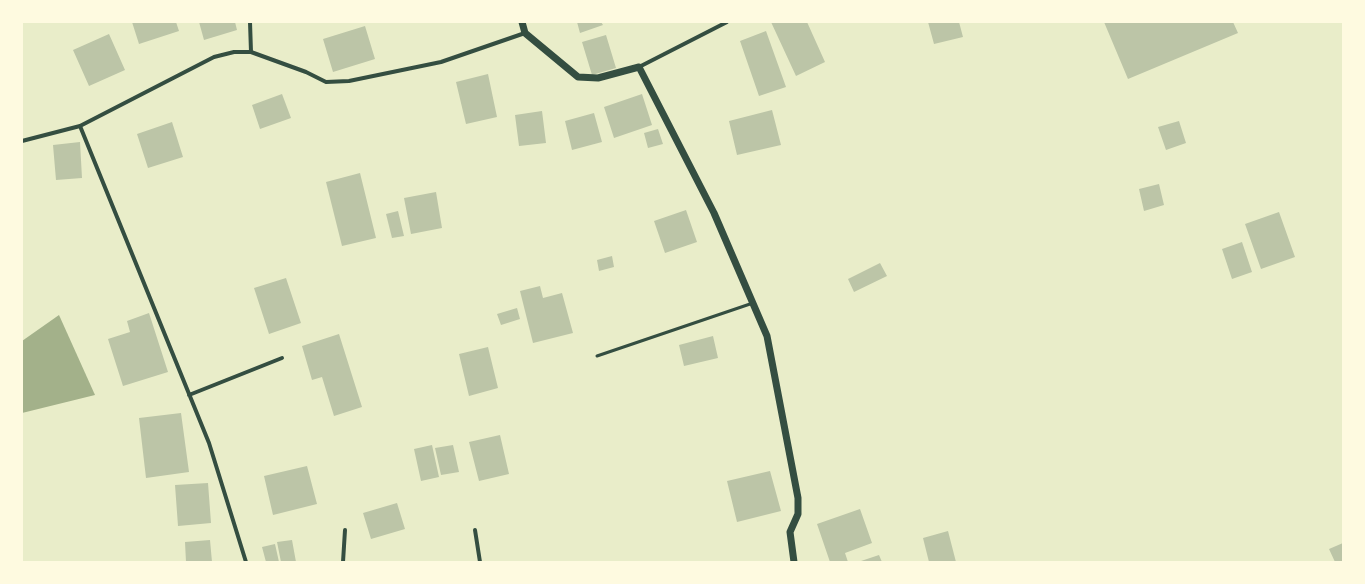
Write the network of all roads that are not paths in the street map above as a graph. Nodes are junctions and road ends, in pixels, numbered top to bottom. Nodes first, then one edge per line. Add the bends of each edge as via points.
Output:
1 (250, 22) edge
2 (522, 22) edge
3 (726, 22) edge
4 (525, 33) junction
5 (251, 52) junction
6 (639, 67) junction
7 (80, 126) junction
8 (22, 140) edge
9 (753, 303) junction
10 (597, 356) dead end
11 (282, 358) dead end
12 (189, 395) junction
13 (345, 530) dead end
14 (476, 530) dead end
15 (246, 562) edge
16 (343, 562) edge
17 (480, 562) edge
18 (794, 562) edge

1 - 5 street
2 - 4 street
3 - 6 street
4 - 5 street via 441,62 349,81 326,82
4 - 6 street via 578,77 598,78
5 - 7 street via 234,52 214,57
6 - 9 street via 714,213
7 - 8 street
7 - 12 street
9 - 10 lane
9 - 18 street via 767,336 798,498 798,514 790,532
11 - 12 street
12 - 15 street via 209,443
13 - 16 street
14 - 17 street

